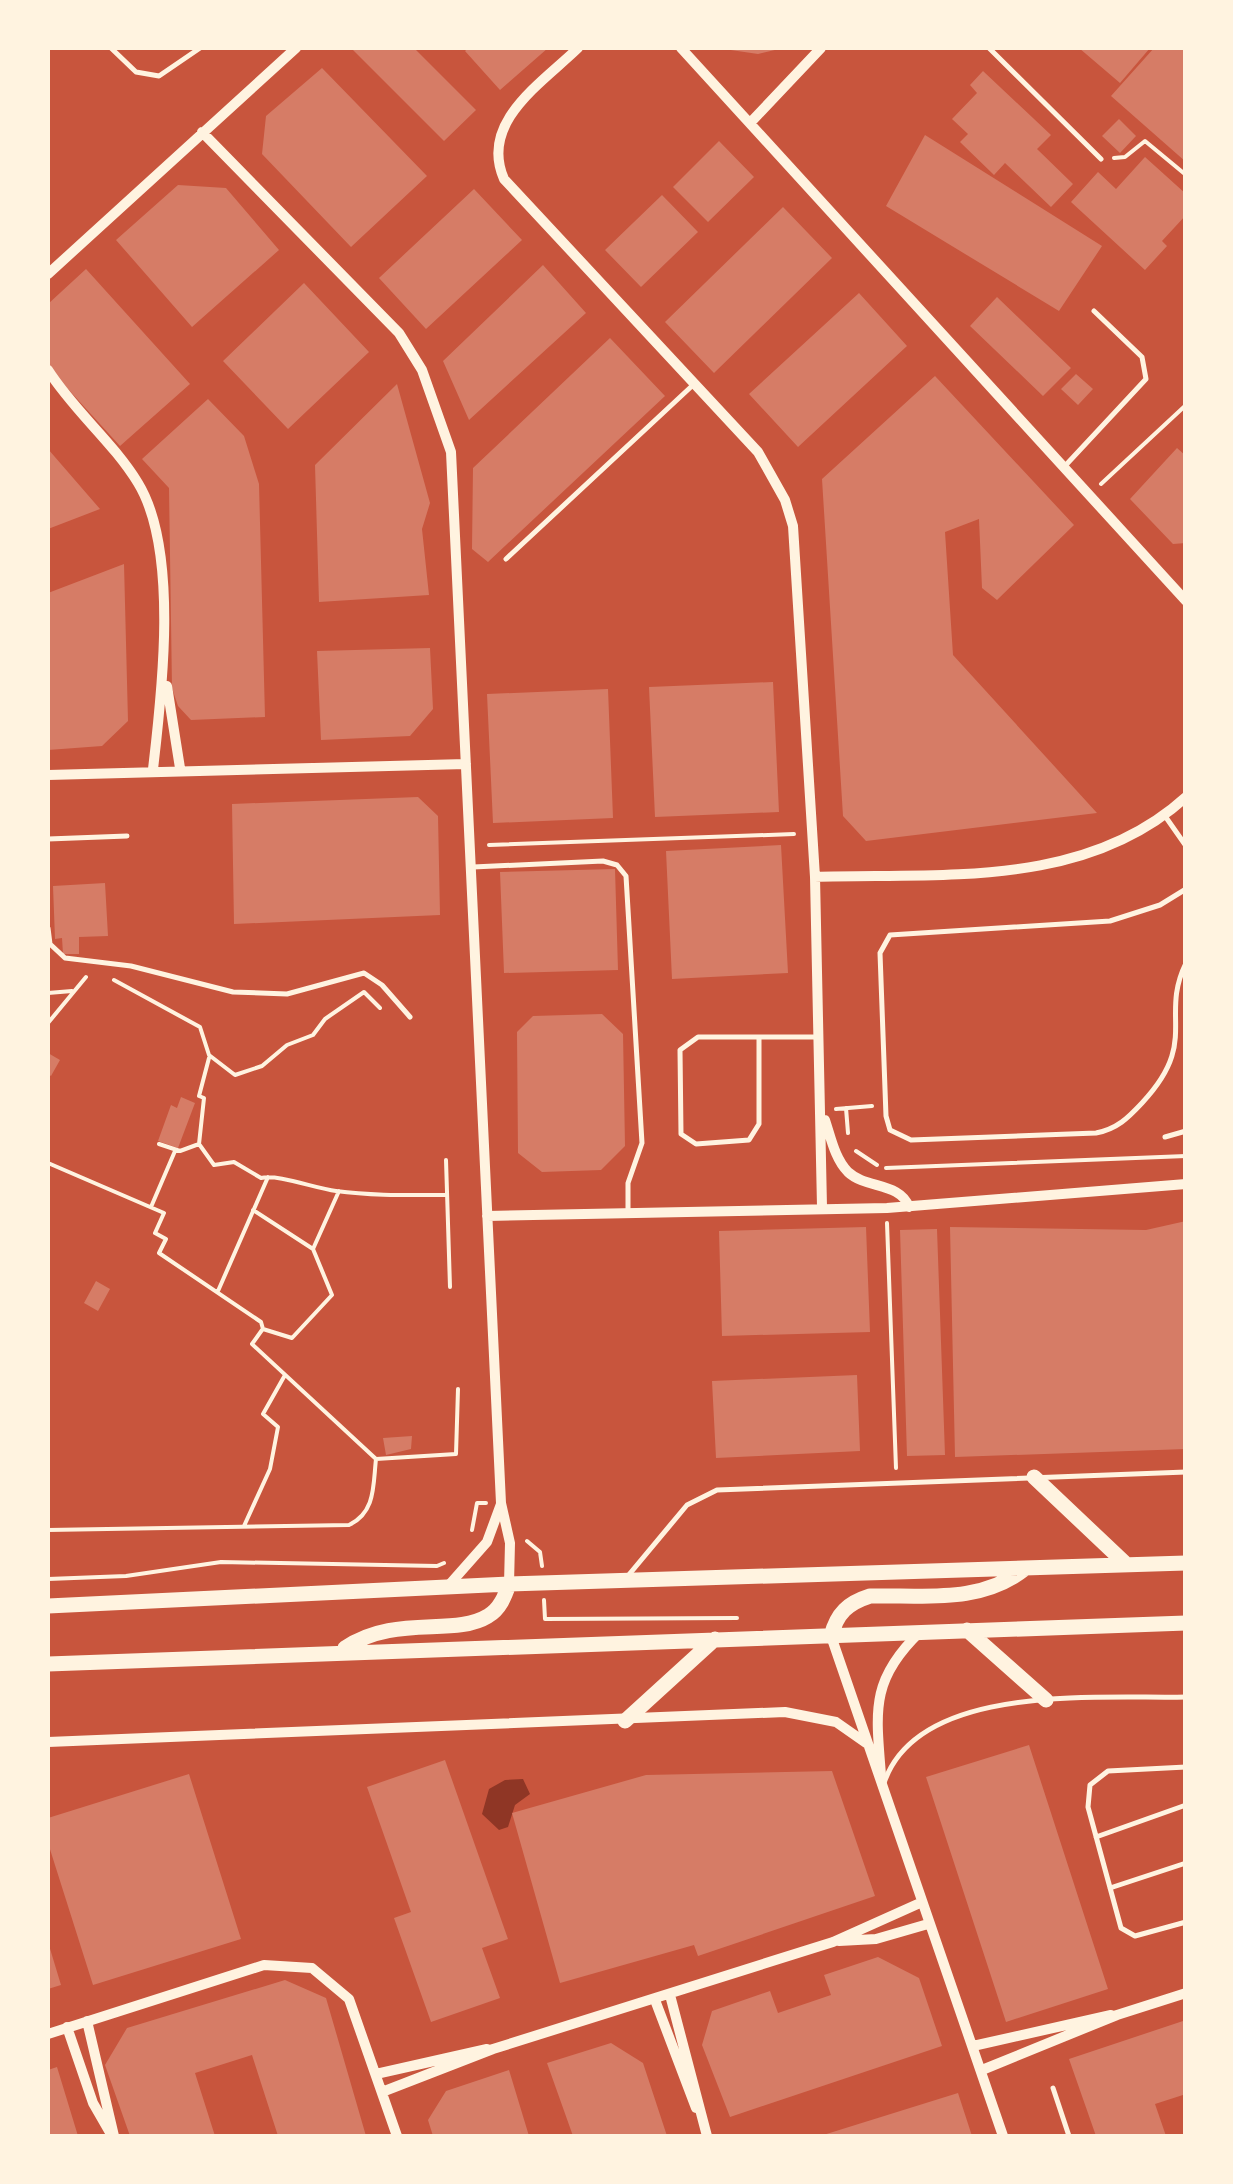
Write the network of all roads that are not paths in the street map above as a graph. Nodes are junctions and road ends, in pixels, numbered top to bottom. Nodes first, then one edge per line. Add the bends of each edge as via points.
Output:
1 (111, 48) edge
2 (200, 48) edge
3 (296, 48) edge
4 (578, 48) edge
5 (681, 48) edge
6 (821, 48) edge
7 (989, 48) edge
8 (751, 122) junction
9 (202, 132) junction
10 (1100, 159) road end
11 (48, 274) edge
12 (1094, 311) dead end
13 (48, 370) edge
14 (696, 383) junction
15 (48, 384) edge
16 (62, 394) junction
17 (1064, 467) junction
18 (506, 559) dead end
19 (1186, 601) edge
20 (165, 680) junction
21 (466, 764) junction
22 (180, 768) junction
23 (153, 769) junction
24 (48, 775) edge
25 (1186, 798) edge
26 (1165, 816) junction
27 (127, 836) dead end
28 (48, 839) edge
29 (1186, 846) edge
30 (470, 867) junction
31 (815, 877) junction
32 (1186, 890) edge
33 (48, 928) edge
34 (1186, 963) edge
35 (410, 1017) dead end
36 (759, 1037) junction
37 (820, 1037) junction
38 (822, 1110) junction
39 (1186, 1131) edge
40 (1165, 1136) dead end
41 (1186, 1184) edge
42 (822, 1207) junction
43 (909, 1207) junction
44 (628, 1213) junction
45 (487, 1216) junction
46 (1186, 1472) edge
47 (1034, 1477) junction
48 (501, 1503) junction
49 (1186, 1563) edge
50 (1127, 1565) junction
51 (1026, 1568) junction
52 (624, 1580) junction
53 (509, 1584) junction
54 (446, 1588) junction
55 (48, 1606) edge
56 (1186, 1623) edge
57 (967, 1630) junction
58 (920, 1632) junction
59 (831, 1636) junction
60 (714, 1639) junction
61 (342, 1650) junction
62 (48, 1664) edge
63 (1186, 1697) edge
64 (1046, 1700) junction
65 (625, 1721) junction
66 (48, 1742) edge
67 (866, 1743) junction
68 (1186, 1767) edge
69 (882, 1791) junction
70 (1186, 1806) edge
71 (1096, 1837) junction
72 (1186, 1863) edge
73 (1110, 1888) junction
74 (920, 1903) junction
75 (1186, 1922) edge
76 (928, 1924) junction
77 (833, 1942) junction
78 (1186, 1992) edge
79 (670, 1996) junction
80 (655, 2000) junction
81 (1117, 2015) junction
82 (87, 2021) junction
83 (67, 2028) junction
84 (48, 2034) edge
85 (974, 2046) junction
86 (493, 2049) junction
87 (982, 2070) junction
88 (376, 2074) junction
89 (1053, 2088) dead end
90 (382, 2092) junction
91 (700, 2114) junction
92 (113, 2136) edge
93 (398, 2136) edge
94 (707, 2136) edge
95 (1003, 2136) edge
96 (1070, 2136) edge

1 - 2 lane via 136,72 160,76
3 - 9 street
4 - 14 street via 504,122 498,165 513,190
5 - 8 street
6 - 8 street
7 - 10 lane
8 - 17 street
9 - 11 street
9 - 21 street via 398,333 440,410 456,495
12 - 17 lane via 1142,357 1146,379
13 - 16 street
14 - 18 lane
14 - 31 street via 758,452 793,526
15 - 16 street
16 - 20 street via 125,464 150,507 158,540
17 - 19 street
20 - 22 street
20 - 23 street
21 - 22 street
21 - 30 street
22 - 23 street
23 - 24 street
25 - 26 street
26 - 29 lane
26 - 31 street via 1109,847 1047,866
27 - 28 lane
30 - 44 lane via 604,862 626,876 642,1143 628,1183
30 - 45 street
31 - 37 street
32 - 34 lane via 1110,921 890,935 880,954 890,1130 903,1139 1114,1128 1174,1059
33 - 35 lane via 50,944 65,958 130,966 233,992 287,994 364,973
36 - 36 lane via 698,1037 684,1044 684,1139 696,1144 754,1136
36 - 37 lane
37 - 38 street
38 - 42 street
38 - 43 street via 848,1171 898,1192
39 - 40 lane
41 - 43 street
42 - 43 street
42 - 44 street
44 - 45 street
45 - 48 street
46 - 47 lane
47 - 50 main road
47 - 52 lane via 706,1492 687,1505
48 - 53 street via 510,1543
48 - 54 street via 487,1542
49 - 50 main road
50 - 51 main road
51 - 52 main road
51 - 59 main road via 974,1595 856,1600 843,1609
52 - 53 main road
53 - 54 main road
53 - 61 main road via 494,1611 477,1621 384,1629
54 - 55 main road
56 - 57 main road
57 - 58 main road
57 - 64 main road
58 - 59 main road
58 - 69 street via 880,1688
59 - 60 main road
59 - 67 street
60 - 61 main road
60 - 65 main road
61 - 62 main road
63 - 64 lane
64 - 69 lane via 924,1730 904,1746
65 - 66 street
65 - 67 street via 802,1712 836,1722
67 - 69 street
68 - 71 lane via 1116,1770 1094,1778 1086,1800
69 - 74 street
70 - 71 lane
71 - 73 lane
72 - 73 lane
73 - 75 lane via 1121,1928 1130,1935
74 - 76 street
74 - 77 street
76 - 77 street via 876,1939
76 - 85 street
77 - 79 street
78 - 81 street
79 - 80 street
79 - 91 street
80 - 86 street
80 - 91 street
81 - 85 street
81 - 87 street
82 - 83 street
82 - 88 street via 280,1963 312,1968 339,1986 356,2014
82 - 92 street
83 - 84 street
83 - 92 street via 93,2103
85 - 87 street
86 - 88 street
86 - 90 street
87 - 95 street
88 - 90 street
89 - 96 lane
90 - 93 street
91 - 94 street

